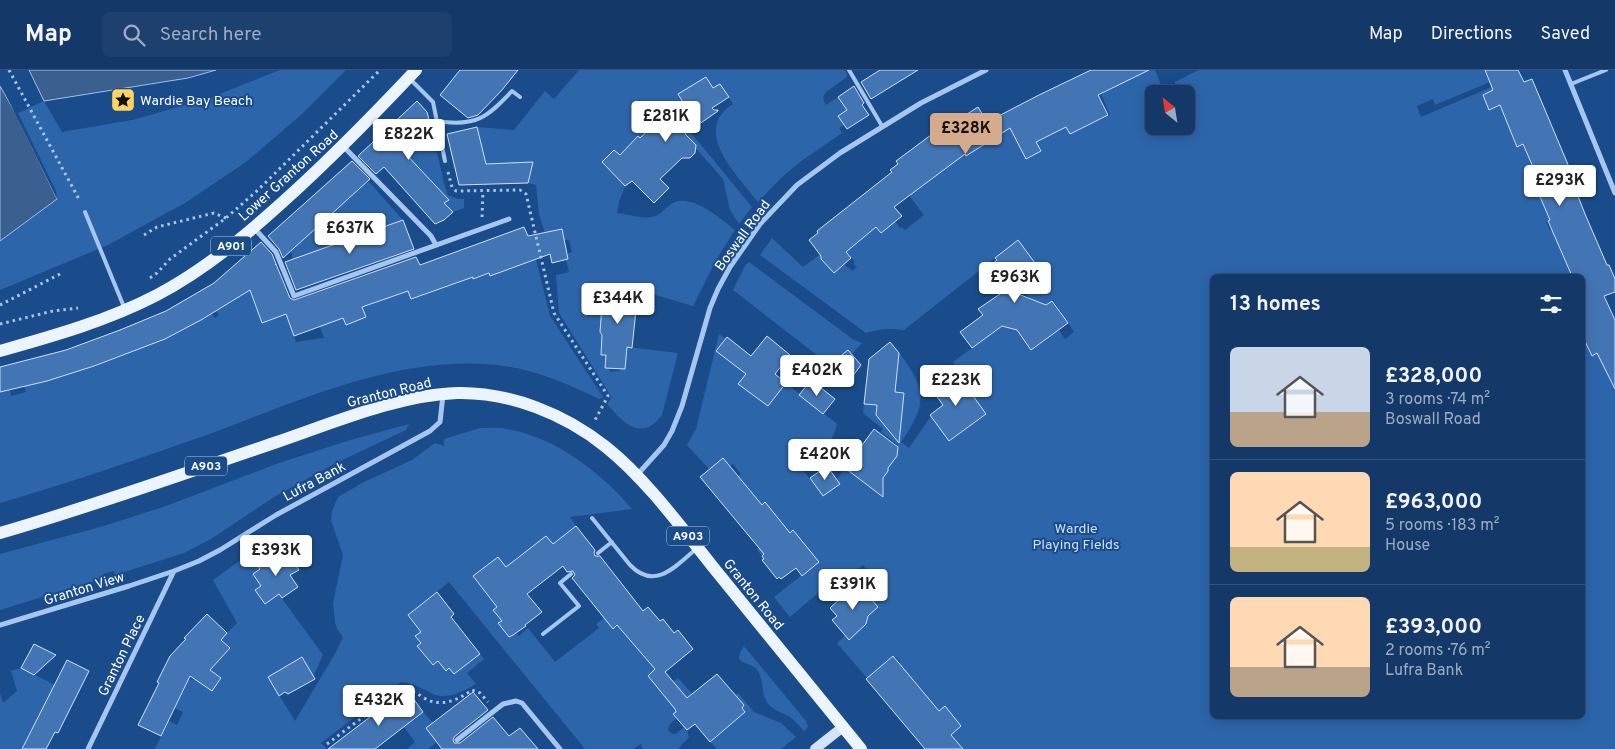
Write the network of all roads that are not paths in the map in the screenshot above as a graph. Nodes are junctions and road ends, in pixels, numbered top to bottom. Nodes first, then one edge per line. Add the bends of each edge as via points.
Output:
1 (849, 70) edge
2 (986, 70) edge
3 (1565, 70) edge
4 (1606, 70) edge
5 (412, 74) edge
6 (1570, 84) junction
7 (520, 98) dead end
8 (437, 121) junction
9 (882, 126) junction
10 (343, 146) junction
11 (446, 161) road end
12 (1615, 194) edge
13 (86, 212) road end
14 (508, 219) dead end
15 (254, 228) junction
16 (436, 245) junction
17 (125, 310) junction
18 (0, 351) edge
19 (443, 394) junction
20 (637, 475) junction
21 (592, 518) dead end
22 (0, 533) edge
23 (612, 542) junction
24 (697, 547) junction
25 (598, 553) dead end
26 (174, 572) junction
27 (571, 574) dead end
28 (0, 625) edge
29 (543, 634) dead end
30 (843, 727) junction
31 (457, 740) dead end
32 (88, 749) edge
33 (560, 749) edge
34 (815, 749) edge
35 (861, 749) edge

1 - 9 lane
2 - 9 street, Boswall Road
3 - 6 street
4 - 6 lane
5 - 8 lane via 433,102
5 - 10 main road, Lower Granton Road / A901
6 - 12 street
7 - 8 lane via 512,91 494,111 478,119 462,123
8 - 11 lane
9 - 20 street, Boswall Road via 797,185 760,224 718,289 710,308 678,419 664,445
10 - 15 main road, Lower Granton Road / A901
10 - 16 street via 431,236
13 - 17 lane
14 - 16 street
15 - 16 street via 276,252 294,296
15 - 17 main road, Lower Granton Road / A901 via 186,278
17 - 18 main road, Lower Granton Road / A901
19 - 20 main road, Granton Road / A903 via 469,393 521,402 558,417 605,446
19 - 22 main road, Granton Road / A903 via 380,407 147,487
19 - 26 street, Lufra Bank via 440,422 430,431 276,515 220,550
20 - 24 main road, Granton Road / A903
21 - 23 lane
23 - 24 lane via 636,571 651,576 668,573
23 - 25 lane
24 - 30 main road, Granton Road / A903
26 - 28 street, Granton View
26 - 32 street, Granton Place
27 - 29 lane via 560,583 579,606
30 - 34 street
30 - 35 main road, Granton Road / A903
31 - 33 street via 503,704 516,701 522,703

